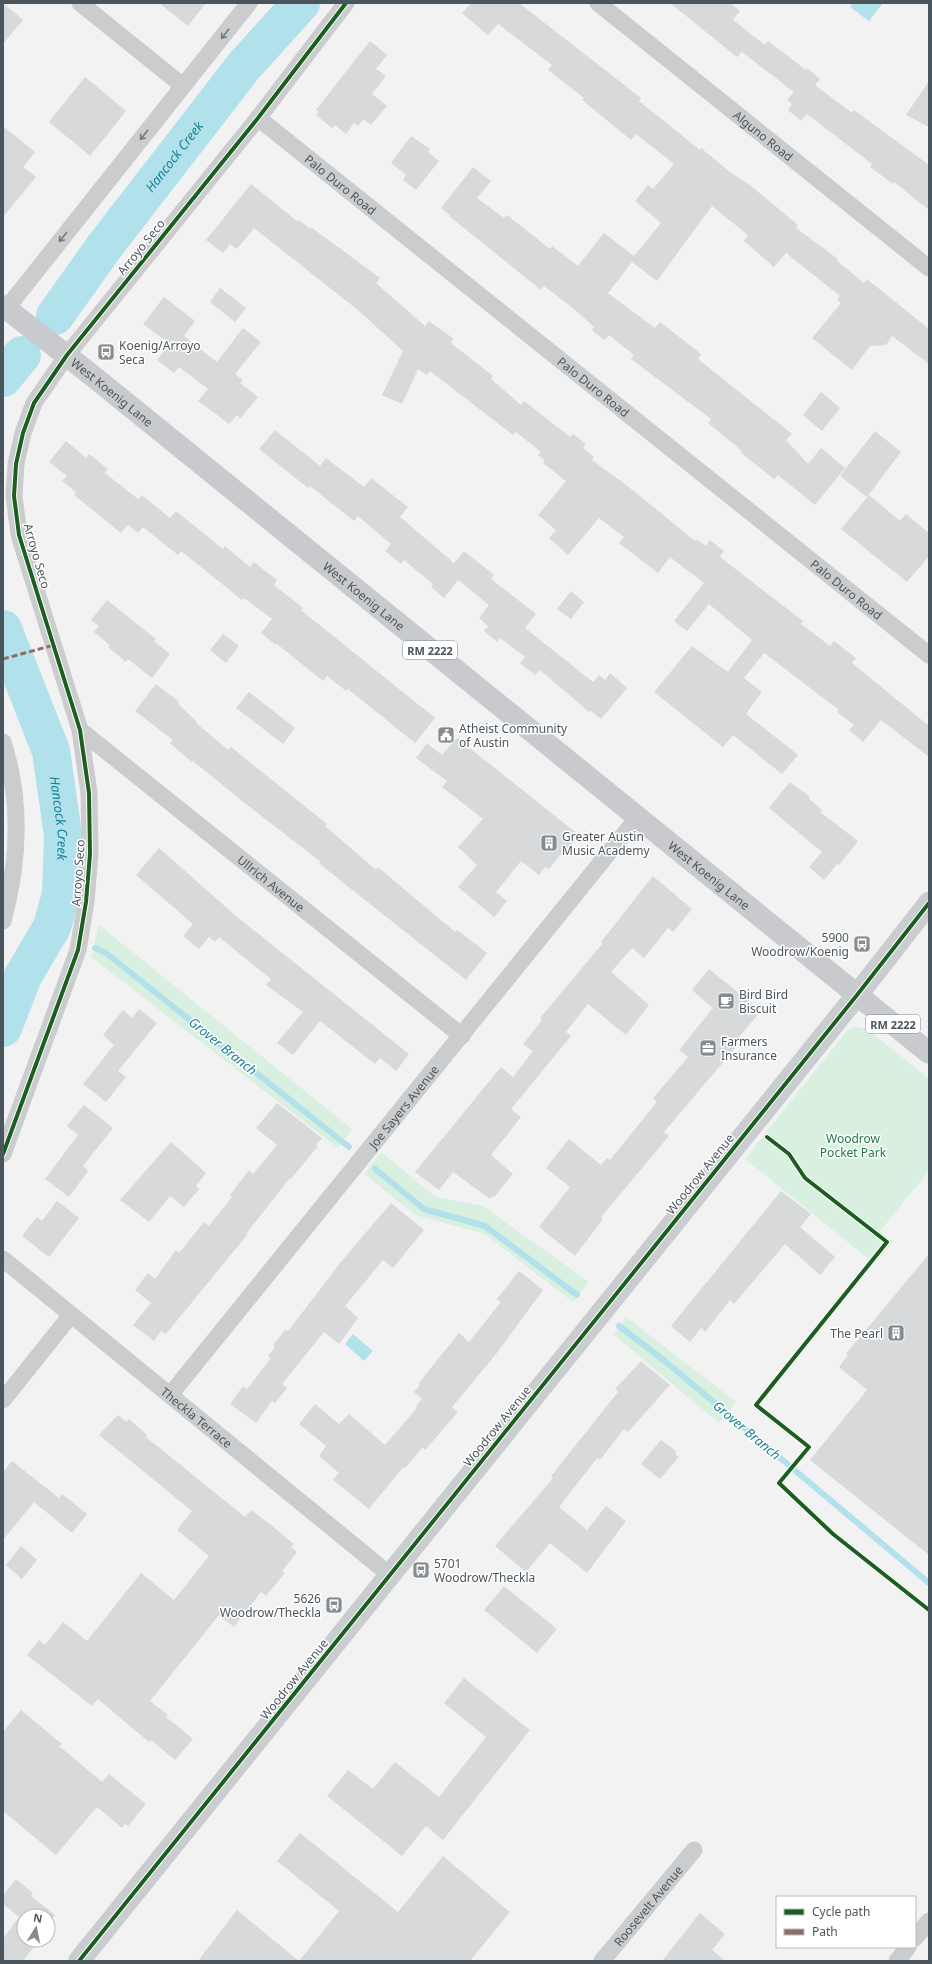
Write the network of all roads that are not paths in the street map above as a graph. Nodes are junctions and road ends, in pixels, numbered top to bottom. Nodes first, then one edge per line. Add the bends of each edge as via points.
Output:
1 (80, 3) edge
2 (249, 3) edge
3 (346, 3) edge
4 (598, 3) edge
5 (183, 86) junction
6 (258, 118) junction
7 (929, 268) edge
8 (4, 309) edge
9 (66, 356) junction
10 (929, 655) edge
11 (80, 730) junction
12 (4, 747) edge
13 (637, 818) junction
14 (929, 903) edge
15 (3, 921) edge
16 (857, 995) junction
17 (462, 1036) junction
18 (929, 1053) edge
19 (3, 1154) edge
20 (3, 1259) edge
21 (71, 1315) junction
22 (170, 1395) junction
23 (3, 1400) edge
24 (390, 1575) junction
25 (694, 1850) dead end
26 (929, 1921) edge
27 (916, 1937) edge
28 (907, 1948) edge
29 (79, 1961) edge
30 (602, 1961) edge
31 (896, 1961) edge

1 - 5 street
2 -> 5 street
3 - 6 street, Arroyo Seco
4 - 7 street, Alguno Road
5 -> 8 street
6 - 9 street, Arroyo Seco
6 - 10 street, Palo Duro Road
8 - 9 main road, West Koenig Lane / RM 2222
9 - 11 street, Arroyo Seco via 34,403 23,433 16,464 14,496 19,535
9 - 13 main road, West Koenig Lane / RM 2222
11 - 17 street, Ullrich Avenue
11 - 19 street, Arroyo Seco via 86,763 91,823 89,877 78,950
12 - 15 street via 15,797 16,838 11,888
13 - 16 main road, West Koenig Lane / RM 2222
13 - 17 street, Joe Sayers Avenue
14 - 16 street, Woodrow Avenue
16 - 18 main road, West Koenig Lane / RM 2222
16 - 24 street, Woodrow Avenue
17 - 22 street, Joe Sayers Avenue
20 - 21 street, Theckla Terrace
21 - 22 street, Theckla Terrace
21 - 23 street
22 - 24 street, Theckla Terrace
24 - 29 street, Woodrow Avenue
25 - 30 street, Roosevelt Avenue
26 - 27 street
28 - 31 street

